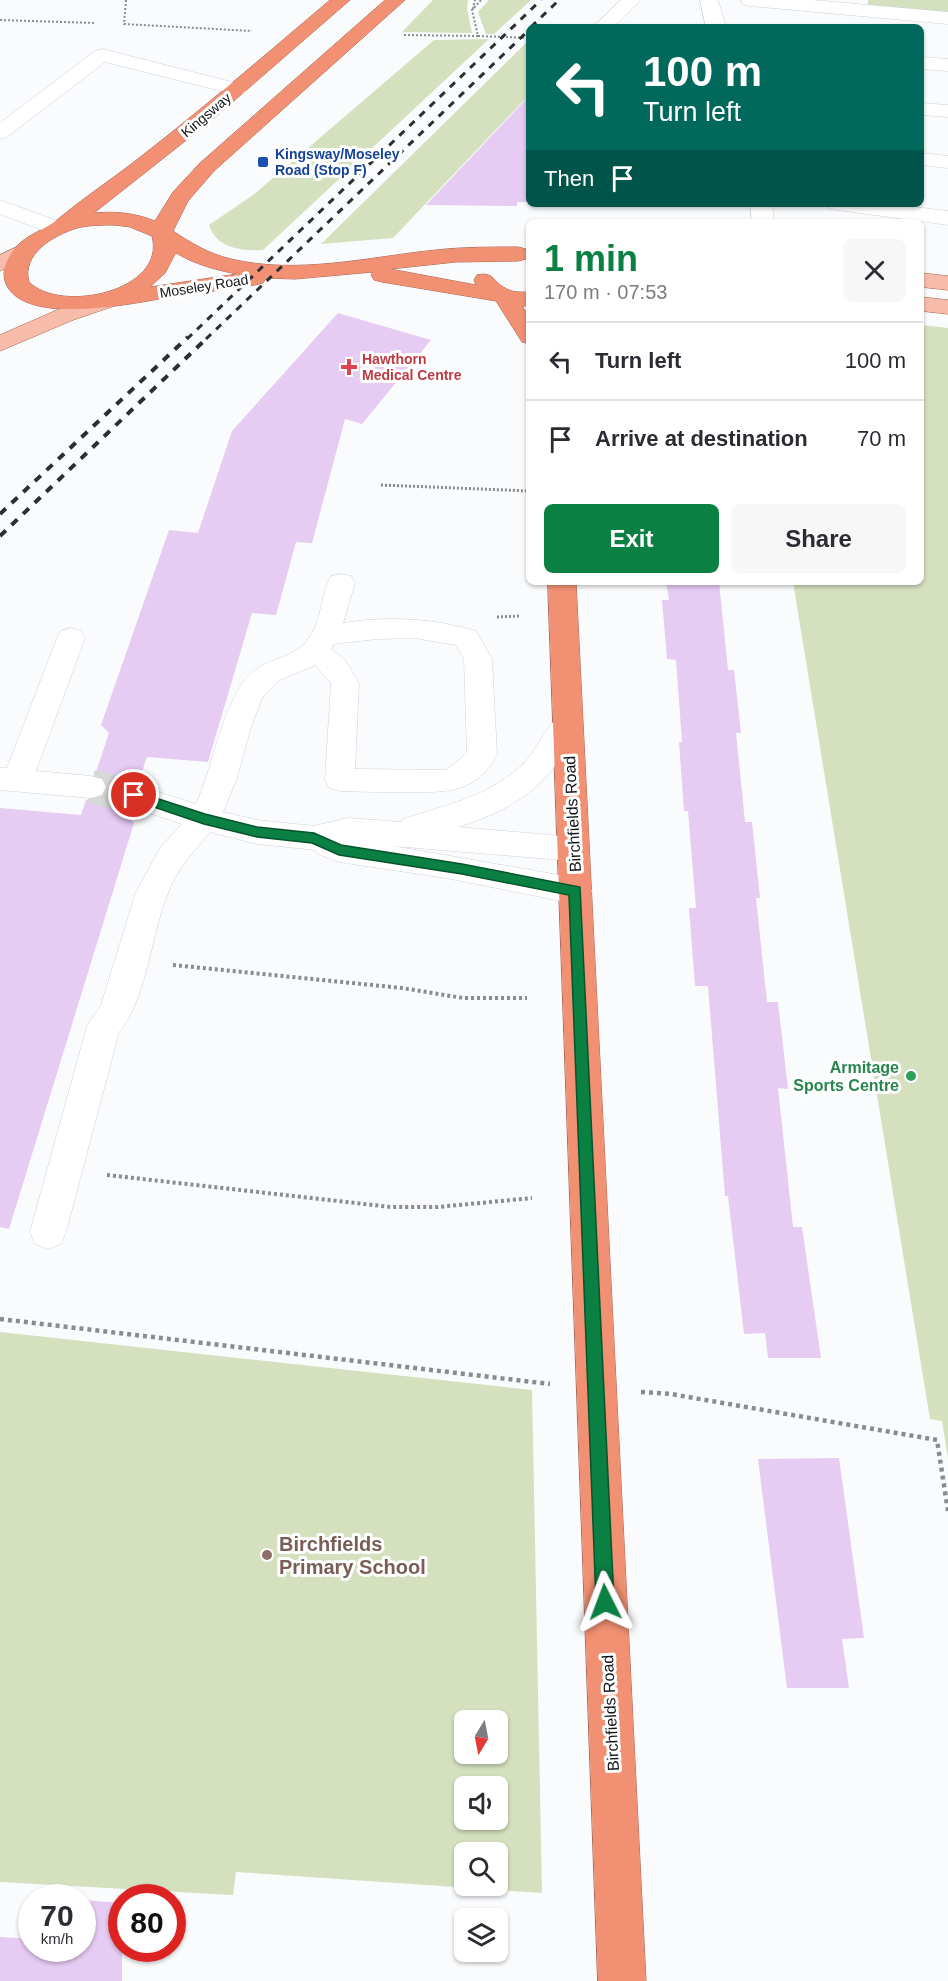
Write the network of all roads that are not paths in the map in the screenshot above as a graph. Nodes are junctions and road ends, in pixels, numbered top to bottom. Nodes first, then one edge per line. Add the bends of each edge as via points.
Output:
1 (340, 0) edge
2 (396, 0) edge
3 (632, 0) edge
4 (708, 0) edge
5 (750, 0) edge
6 (948, 18) edge
7 (606, 24) edge
8 (715, 24) edge
9 (924, 63) edge
10 (948, 65) edge
11 (237, 89) junction
12 (924, 108) edge
13 (948, 111) edge
14 (0, 133) edge
15 (924, 159) edge
16 (948, 162) edge
17 (0, 206) edge
18 (861, 207) edge
19 (948, 218) edge
20 (60, 226) junction
21 (163, 233) junction
22 (25, 250) junction
23 (525, 254) edge
24 (0, 264) edge
25 (342, 269) junction
26 (298, 271) junction
27 (924, 280) edge
28 (948, 283) edge
29 (501, 295) junction
30 (526, 298) edge
31 (108, 300) junction
32 (924, 304) edge
33 (948, 307) edge
34 (526, 331) edge
35 (0, 344) edge
36 (341, 583) dead end
37 (562, 585) edge
38 (70, 638) dead end
39 (318, 645) junction
40 (567, 725) junction
41 (9, 779) edge
42 (91, 787) tunnel mouth
43 (134, 795) tunnel mouth
44 (204, 819) junction
45 (389, 833) junction
46 (314, 838) junction
47 (573, 849) junction
48 (576, 891) junction
49 (48, 1232) dead end
50 (622, 1981) edge

1 - 11 highway, Kingsway
2 - 21 highway via 207,167 176,200
3 - 7 street
4 - 8 street
5 - 6 street
9 - 10 street
11 - 14 street via 102,55
11 - 20 highway, Kingsway via 133,175
12 - 13 street
15 - 16 street
17 - 20 street
18 - 19 street
20 - 21 highway, Moseley Road via 90,219 115,219 135,221
20 - 22 highway, Kingsway
21 - 26 highway, Moseley Road via 188,252 222,264
21 - 31 highway via 166,249 160,266 130,290
22 - 24 main road
22 - 31 highway, Moseley Road via 15,270 20,289 66,302
23 - 25 highway, Moseley Road via 437,257
23 - 29 highway via 493,262 485,272 487,285
25 - 26 highway, Moseley Road
25 - 29 highway, Moseley Road
26 - 31 highway, Moseley Road
27 - 28 main road
29 - 30 highway, Moseley Road
29 - 34 highway
31 - 35 main road
32 - 33 main road
36 - 39 street
37 - 40 highway, Birchfields Road
38 - 41 street
39 - 39 street via 345,683 340,780 448,781 465,774 482,755 478,659 466,638 430,629 352,630
39 - 44 street via 269,672 256,685
40 - 45 street via 536,770 491,804
40 - 47 highway, Birchfields Road
41 - 42 street
43 - 44 street
44 - 46 street via 257,832
44 - 49 street via 171,857 157,883 116,1012 104,1026
45 - 46 street via 348,830
45 - 47 street
46 - 48 street via 339,850
47 - 48 highway, Birchfields Road
48 - 50 highway, Birchfields Road

